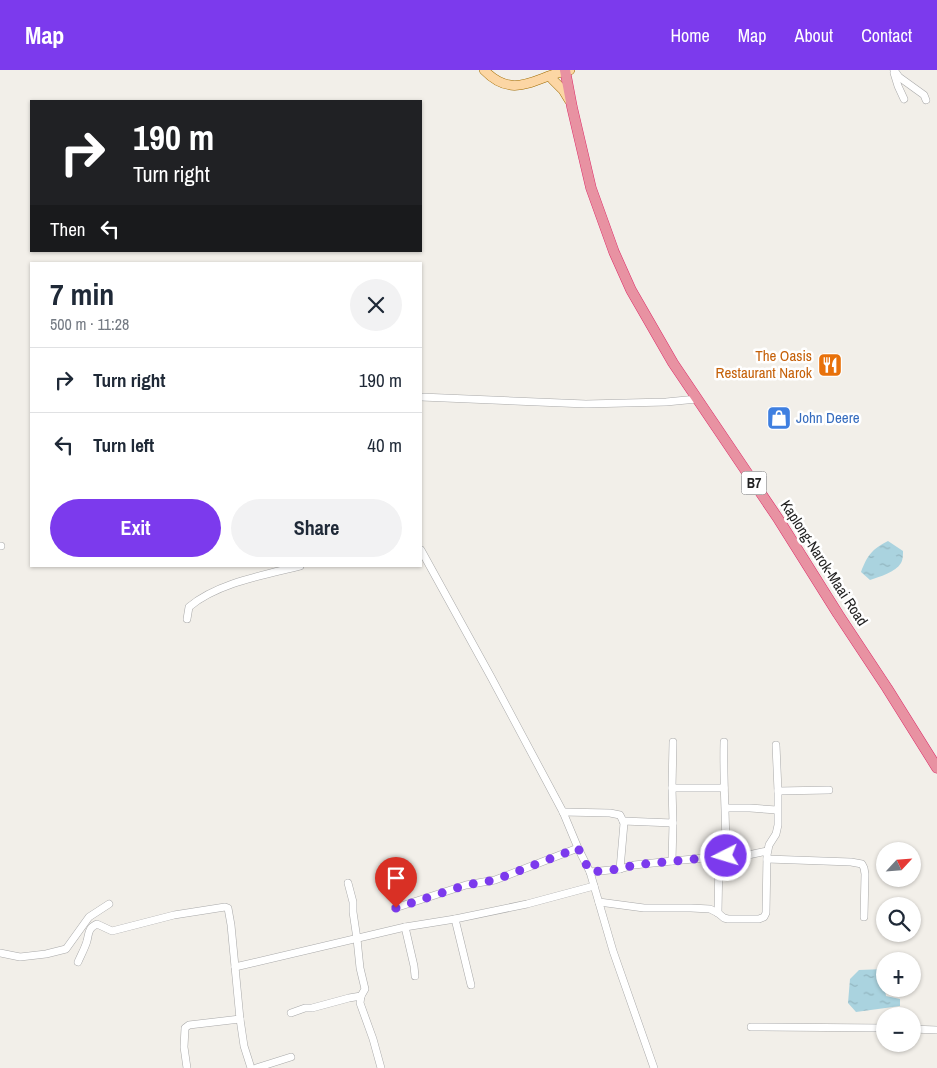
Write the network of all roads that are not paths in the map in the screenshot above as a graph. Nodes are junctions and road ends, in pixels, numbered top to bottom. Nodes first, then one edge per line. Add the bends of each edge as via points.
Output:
1 (484, 70) edge
2 (894, 70) edge
3 (568, 72) edge
4 (549, 76) edge
5 (904, 99) dead end
6 (926, 100) dead end
7 (572, 107) junction
8 (591, 188) junction
9 (422, 397) edge
10 (697, 399) junction
11 (422, 552) edge
12 (296, 567) edge
13 (187, 619) dead end
14 (673, 742) dead end
15 (724, 742) dead end
16 (776, 745) dead end
17 (937, 768) edge
18 (672, 788) junction
19 (724, 788) junction
20 (829, 790) dead end
21 (778, 791) junction
22 (726, 808) junction
23 (777, 810) junction
24 (563, 812) junction
25 (623, 821) junction
26 (672, 823) junction
27 (578, 848) junction
28 (767, 855) junction
29 (722, 856) junction
30 (672, 861) junction
31 (620, 869) junction
32 (590, 872) junction
33 (348, 883) dead end
34 (594, 886) junction
35 (599, 902) junction
36 (109, 904) dead end
37 (396, 908) dead end
38 (718, 913) junction
39 (864, 917) dead end
40 (455, 919) junction
41 (405, 928) junction
42 (357, 939) junction
43 (0, 953) edge
44 (78, 962) dead end
45 (235, 967) junction
46 (415, 976) dead end
47 (471, 985) dead end
48 (361, 996) junction
49 (291, 1013) dead end
50 (240, 1019) junction
51 (751, 1027) dead end
52 (876, 1028) edge
53 (921, 1029) edge
54 (937, 1030) edge
55 (291, 1057) dead end
56 (187, 1068) edge
57 (251, 1068) edge
58 (256, 1068) edge
59 (381, 1068) edge
60 (654, 1068) edge

1 - 4 main road via 495,79 518,86
2 - 5 street
2 - 6 street
3 - 4 main road
3 - 7 highway, Kaplong-Narok-Maai Road / B7
3 - 8 highway, Kaplong-Narok-Maai Road / B7 via 592,174
4 - 7 main road via 563,90
7 - 8 highway, Kaplong-Narok-Maai Road / B7
8 - 10 highway, Kaplong-Narok-Maai Road / B7 via 631,290
9 - 10 street via 586,404
10 - 17 highway, Kaplong-Narok-Maai Road / B7 via 779,520
11 - 24 street
12 - 13 street via 206,595 188,609
14 - 18 street
15 - 19 street
16 - 21 street
18 - 19 street
18 - 26 street
19 - 22 street
20 - 21 street
21 - 23 street
22 - 23 street
22 - 29 street
23 - 28 street via 777,829
24 - 25 street via 610,813 620,815
24 - 27 street
25 - 26 street
25 - 31 street
26 - 30 street
27 - 32 street
27 - 37 street via 495,880 466,885
28 - 29 street
28 - 38 street via 765,916 759,919 728,919
28 - 39 street via 862,864 865,874
29 - 30 street
29 - 38 street
30 - 31 street
31 - 32 street
32 - 34 street
33 - 42 street
34 - 35 street
34 - 40 street
35 - 38 street via 644,908 710,909
35 - 60 street
36 - 43 street via 89,917 66,949 20,957
40 - 41 street
40 - 47 street
41 - 42 street
41 - 46 street
42 - 45 street
42 - 48 street via 365,989
44 - 45 street via 88,932 97,924 112,931 174,915 225,907 228,908 231,925
45 - 50 street
48 - 49 street
48 - 59 street via 360,1003
50 - 56 street via 185,1028
50 - 57 street
51 - 52 street
53 - 54 street
55 - 58 street

